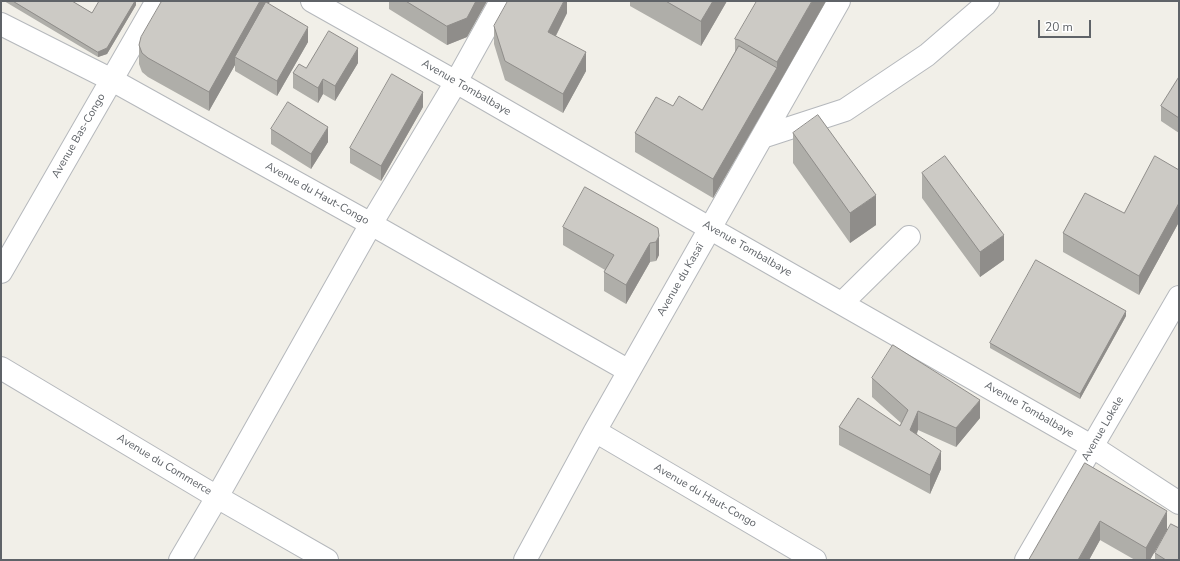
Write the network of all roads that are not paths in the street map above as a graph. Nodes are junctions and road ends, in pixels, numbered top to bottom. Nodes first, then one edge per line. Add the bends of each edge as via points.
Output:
1 (157, 1) edge
2 (312, 1) edge
3 (501, 1) edge
4 (839, 1) edge
5 (988, 1) edge
6 (1, 24) edge
7 (112, 80) junction
8 (456, 82) junction
9 (762, 137) junction
10 (371, 224) junction
11 (710, 229) junction
12 (909, 237) dead end
13 (1, 272) edge
14 (1179, 297) edge
15 (842, 303) junction
16 (1, 368) edge
17 (629, 371) junction
18 (595, 431) junction
19 (1093, 447) junction
20 (217, 497) junction
21 (1179, 503) edge
22 (180, 560) edge
23 (327, 560) edge
24 (525, 560) edge
25 (815, 560) edge
26 (1026, 560) edge

1 - 7 street, Avenue Bas-Congo
2 - 8 street, Avenue Tombalbaye
3 - 8 street
4 - 9 street, Avenue du Kasaï
5 - 9 street via 926,55 845,110
6 - 7 street, Avenue du Haut-Congo
7 - 10 street, Avenue du Haut-Congo
7 - 13 street, Avenue Bas-Congo
8 - 10 street
8 - 11 street, Avenue Tombalbaye
9 - 11 street, Avenue du Kasaï
10 - 17 street, Avenue du Haut-Congo
10 - 20 street
11 - 15 street, Avenue Tombalbaye
11 - 17 street, Avenue du Kasaï
12 - 15 street
14 - 19 street, Avenue Lokele
15 - 19 street, Avenue Tombalbaye
16 - 20 street, Avenue du Commerce
17 - 18 street, Avenue du Kasaï
18 - 24 street, Avenue du Kasaï
18 - 25 street, Avenue du Haut-Congo
19 - 21 street, Avenue Tombalbaye
19 - 26 street, Avenue Lokele
20 - 22 street
20 - 23 street, Avenue du Commerce

